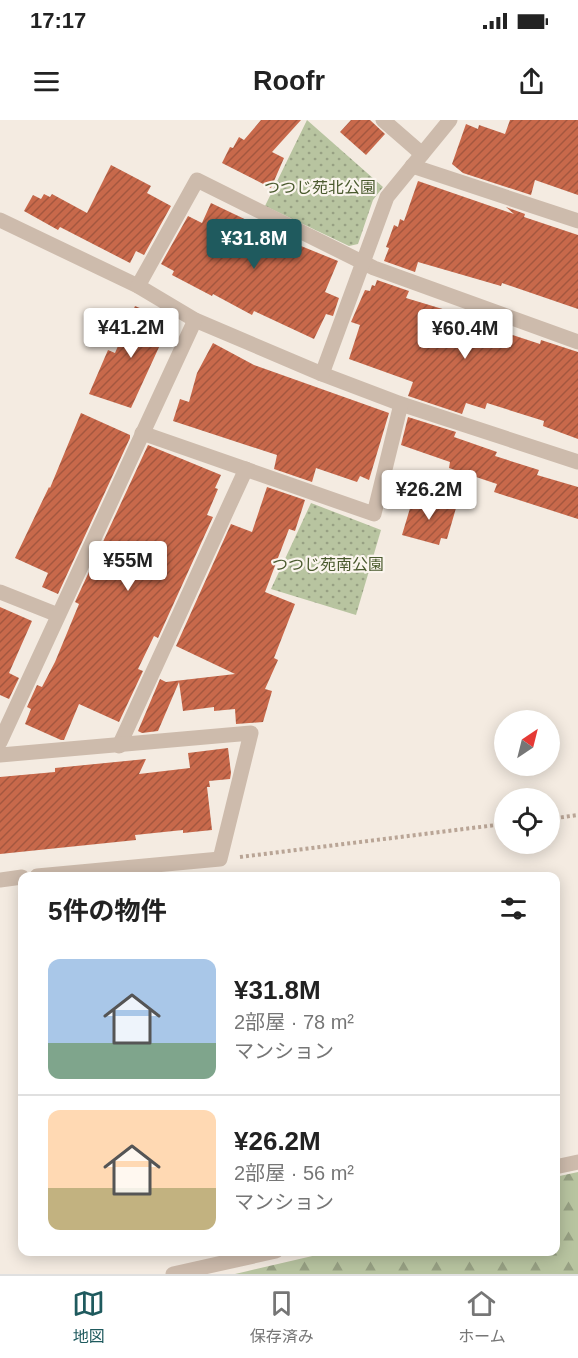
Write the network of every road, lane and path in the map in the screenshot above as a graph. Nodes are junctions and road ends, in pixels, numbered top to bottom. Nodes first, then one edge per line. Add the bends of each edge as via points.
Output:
1 (383, 120) edge
2 (450, 120) edge
3 (417, 160) junction
4 (0, 220) edge
5 (578, 221) edge
6 (362, 262) junction
7 (138, 286) junction
8 (195, 320) junction
9 (578, 342) edge
10 (322, 374) junction
11 (401, 404) junction
12 (142, 433) junction
13 (578, 462) edge
14 (246, 469) junction
15 (0, 592) edge
16 (58, 615) junction
17 (0, 742) edge
18 (119, 746) junction
19 (0, 755) edge
20 (578, 815) edge
21 (560, 817) edge
22 (494, 825) edge
23 (220, 859) junction
24 (80, 872) edge
25 (18, 878) edge
26 (0, 880) edge
27 (578, 1162) edge
28 (560, 1166) edge
29 (254, 1256) edge
30 (173, 1274) edge

1 - 3 street
2 - 3 street
3 - 5 street
3 - 6 street via 387,197
4 - 7 street
6 - 7 street via 197,180
6 - 9 street
6 - 10 street
7 - 8 street
8 - 10 street
8 - 12 street
10 - 11 street
11 - 13 street
11 - 14 street via 374,514
12 - 14 street
12 - 16 street
14 - 18 street
15 - 16 street
16 - 17 street
18 - 19 street
18 - 23 street via 250,733
20 - 21 path
22 - 23 path
23 - 24 street
25 - 26 street
27 - 28 street
29 - 30 street

